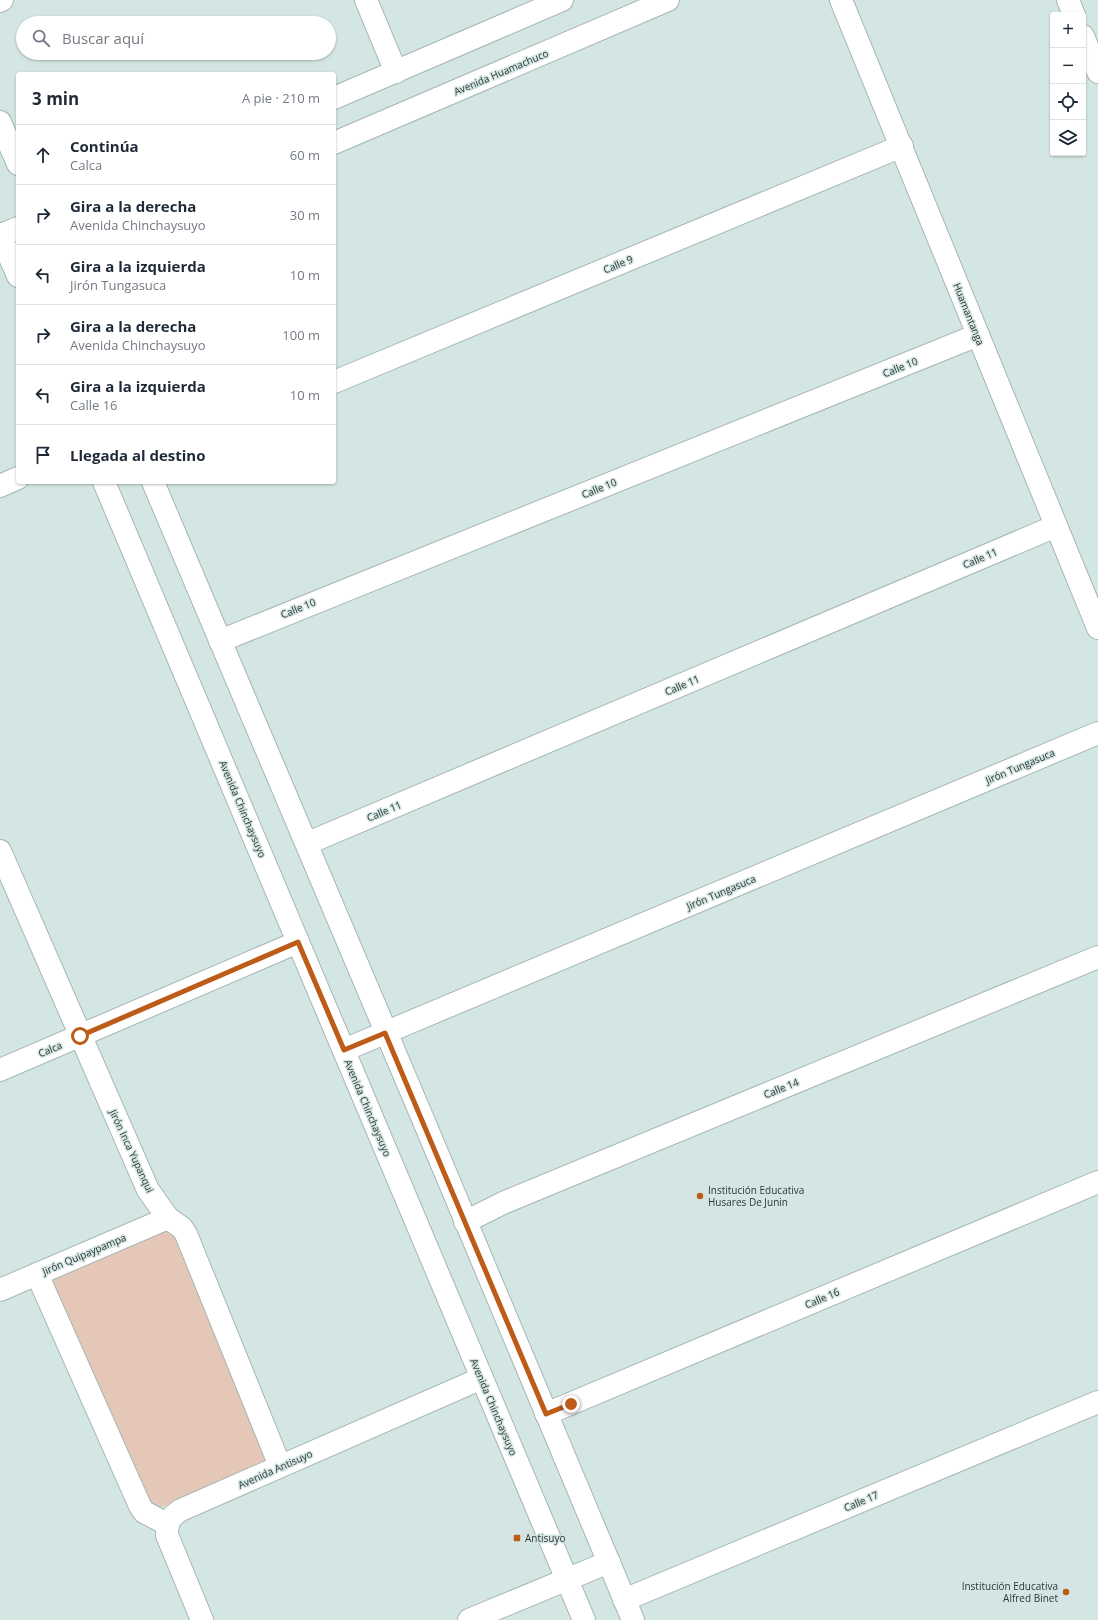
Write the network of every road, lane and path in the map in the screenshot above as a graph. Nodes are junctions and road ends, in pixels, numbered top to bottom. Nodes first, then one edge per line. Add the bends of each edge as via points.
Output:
1 (366, 0) edge
2 (562, 0) edge
3 (668, 0) edge
4 (841, 0) edge
5 (1068, 0) edge
6 (1073, 12) edge
7 (1086, 43) edge
8 (396, 72) junction
9 (1098, 72) edge
10 (336, 97) edge
11 (0, 122) edge
12 (336, 142) edge
13 (902, 146) junction
14 (16, 159) edge
15 (6, 232) edge
16 (16, 269) edge
17 (978, 335) junction
18 (336, 381) edge
19 (16, 479) edge
20 (105, 484) edge
21 (154, 484) edge
22 (0, 486) edge
23 (1056, 526) junction
24 (1098, 628) edge
25 (220, 640) junction
26 (1098, 733) edge
27 (308, 843) junction
28 (0, 851) edge
29 (298, 942) junction
30 (1098, 957) edge
31 (385, 1033) junction
32 (80, 1036) junction
33 (344, 1050) junction
34 (0, 1070) edge
35 (1098, 1182) edge
36 (168, 1218) junction
37 (465, 1222) junction
38 (37, 1274) junction
39 (0, 1290) edge
40 (482, 1378) junction
41 (1098, 1402) edge
42 (546, 1414) junction
43 (280, 1466) junction
44 (167, 1524) junction
45 (609, 1562) junction
46 (567, 1579) junction
47 (624, 1600) junction
48 (202, 1620) edge
49 (470, 1620) edge
50 (584, 1620) edge
51 (633, 1620) edge

1 - 8 street
2 - 8 street
3 - 12 street, Avenida Huamachuco
4 - 13 street, Huamantanga
5 - 6 street
7 - 9 street
8 - 10 street
11 - 14 street
13 - 17 street, Huamantanga
13 - 18 street, Calle 9
15 - 16 street
17 - 23 street, Huamantanga
17 - 25 street, Calle 10
19 - 22 street
20 - 29 street, Avenida Chinchaysuyo
21 - 25 street
23 - 24 street, Huamantanga
23 - 27 street, Calle 11
25 - 27 street
26 - 31 street, Jirón Tungasuca
27 - 31 street
28 - 32 street, Jirón Inca Yupanqui
29 - 32 street, Calca
29 - 33 street, Avenida Chinchaysuyo
30 - 37 street, Calle 14 via 503,1203
31 - 33 street, Jirón Tungasuca
31 - 37 street
32 - 34 street, Calca
32 - 36 street, Jirón Inca Yupanqui via 148,1190
33 - 40 street, Avenida Chinchaysuyo
35 - 42 street, Calle 16
36 - 38 street, Jirón Quipaypampa
36 - 43 street, Jirón Inca Yupanqui via 186,1234
37 - 42 street
38 - 39 street, Jirón Quipaypampa
38 - 44 street via 140,1506 144,1512
40 - 43 street, Avenida Antisuyo
40 - 46 street, Avenida Chinchaysuyo
41 - 47 street, Calle 17
42 - 45 street
43 - 44 street, Avenida Antisuyo via 181,1510 172,1516
44 - 48 street via 167,1535
45 - 46 street
45 - 47 street
46 - 49 street
46 - 50 street
47 - 51 street

